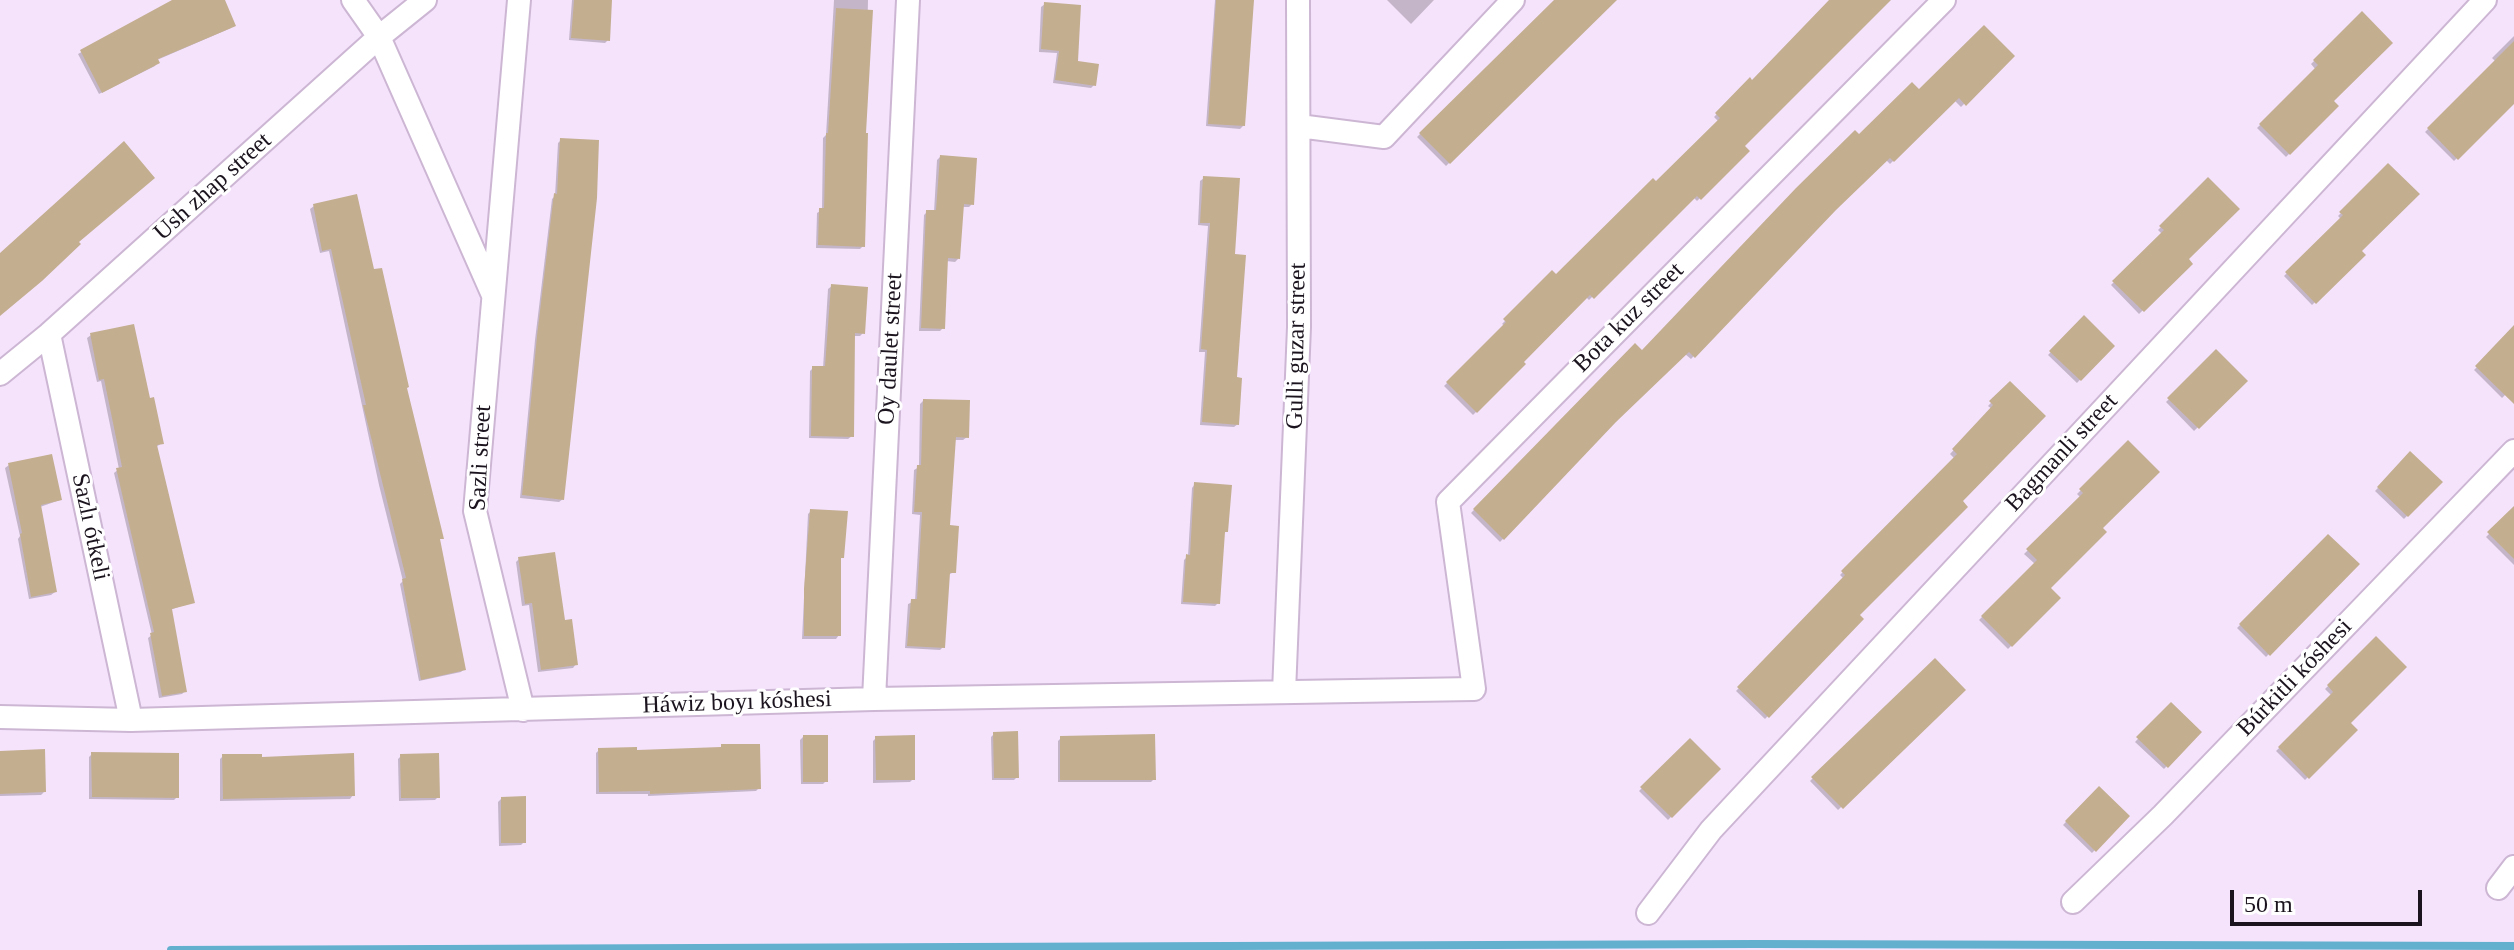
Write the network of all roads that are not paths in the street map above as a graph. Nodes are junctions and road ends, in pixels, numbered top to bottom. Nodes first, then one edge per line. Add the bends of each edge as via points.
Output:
1 (353, 0) edge
2 (425, 0) edge
3 (519, 0) edge
4 (908, 0) edge
5 (1298, 0) edge
6 (1513, 0) edge
7 (1944, 0) edge
8 (2485, 0) edge
9 (379, 37) junction
10 (1299, 126) junction
11 (494, 296) junction
12 (49, 334) junction
13 (0, 374) edge
14 (2514, 451) edge
15 (1474, 689) joint
16 (1284, 692) junction
17 (874, 699) junction
18 (523, 710) junction
19 (0, 717) edge
20 (131, 720) junction
21 (2514, 867) edge
22 (2498, 888) dead end
23 (2073, 902) dead end
24 (1648, 913) dead end

1 - 9 street, Sazli street
2 - 9 street, Ush zhap street
3 - 11 street, Sazli street
4 - 17 street, Oy daulet street
5 - 10 street, Gulli guzar street
6 - 10 street via 1384,137
7 - 15 street, Bota kuz street via 1448,502
8 - 24 street, Bagmanli street via 1722,818
9 - 11 street, Sazli street
9 - 12 street, Ush zhap street
10 - 16 street, Gulli guzar street via 1299,327
11 - 18 street, Sazli street via 475,511
12 - 13 street, Ush zhap street
12 - 20 street, Sazlı ótkeli
14 - 23 street, Búrkitli kóshesi
15 - 16 street, Háwiz boyı kóshesi
16 - 17 street, Háwiz boyı kóshesi
17 - 18 street, Háwiz boyı kóshesi
18 - 20 street, Háwiz boyı kóshesi
19 - 20 street, Háwiz boyı kóshesi
21 - 22 street

